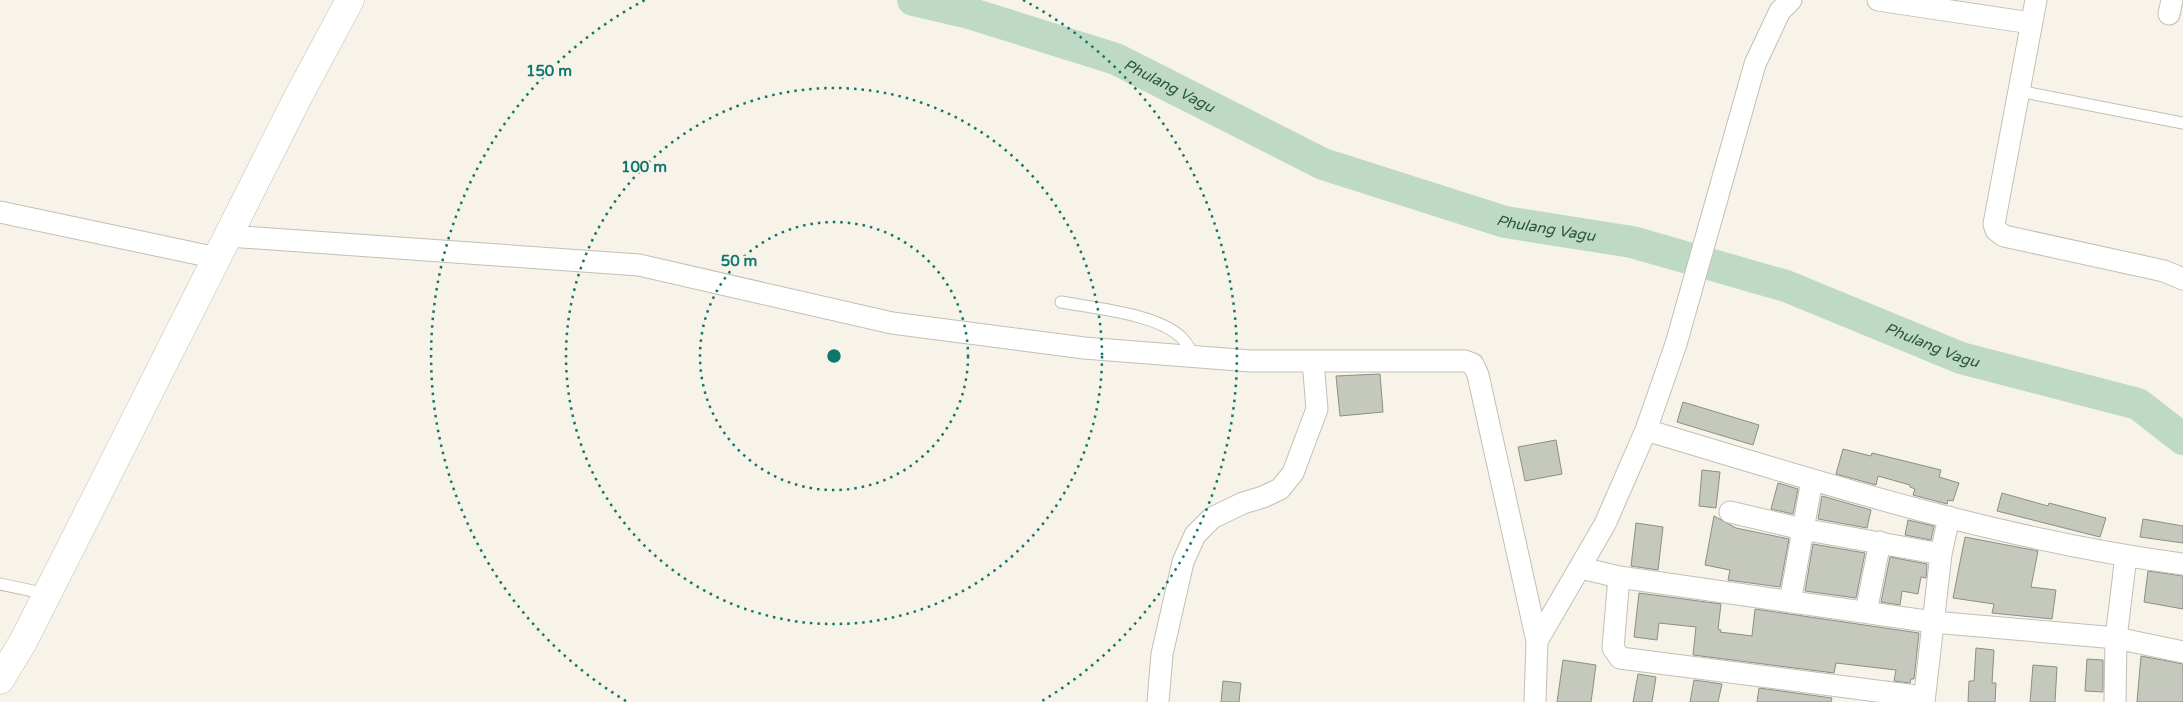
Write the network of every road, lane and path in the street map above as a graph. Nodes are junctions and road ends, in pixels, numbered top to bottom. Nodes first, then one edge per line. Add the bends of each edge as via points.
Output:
1 (350, 0) edge
2 (1790, 0) edge
3 (1878, 0) edge
4 (2036, 0) edge
5 (2031, 23) junction
6 (2019, 91) junction
7 (2183, 122) edge
8 (0, 212) edge
9 (223, 247) junction
10 (2183, 279) edge
11 (1061, 302) dead end
12 (1196, 357) junction
13 (1313, 361) junction
14 (1646, 430) junction
15 (1812, 480) junction
16 (1730, 512) dead end
17 (1949, 517) junction
18 (1802, 529) junction
19 (1880, 542) junction
20 (1941, 554) junction
21 (2126, 556) junction
22 (2183, 564) edge
23 (1580, 568) junction
24 (1620, 577) junction
25 (0, 584) edge
26 (48, 594) junction
27 (1790, 602) junction
28 (1866, 612) junction
29 (1933, 622) junction
30 (2116, 638) junction
31 (1537, 641) junction
32 (2183, 652) edge
33 (0, 680) edge
34 (1924, 700) edge
35 (1158, 702) edge
36 (1535, 702) edge
37 (2116, 702) edge

1 - 9 street
2 - 14 street via 1780,11 1755,64 1676,344
3 - 5 street
4 - 5 street
5 - 6 street
6 - 7 lane
6 - 10 street via 1994,224 1996,230 2004,236 2164,271
8 - 9 street
9 - 12 street via 640,266 892,323 1084,348
9 - 26 street
11 - 12 lane via 1165,326 1182,337
12 - 13 street
13 - 31 street via 1473,364
13 - 35 street via 1317,409 1293,472 1280,489 1212,518 1195,535 1183,562 1162,654
14 - 15 street
14 - 23 street via 1605,524
15 - 17 street
15 - 18 street
16 - 18 street
17 - 20 street
17 - 21 street
18 - 19 street
18 - 27 street
19 - 20 street
19 - 28 street
20 - 29 street
21 - 22 street
21 - 30 street
23 - 24 street
23 - 31 street
24 - 27 street
24 - 34 street via 1613,648 1620,658
25 - 26 lane
26 - 33 street
27 - 28 street
28 - 29 street
29 - 30 street
29 - 34 street
30 - 32 street
30 - 37 street
31 - 36 street

